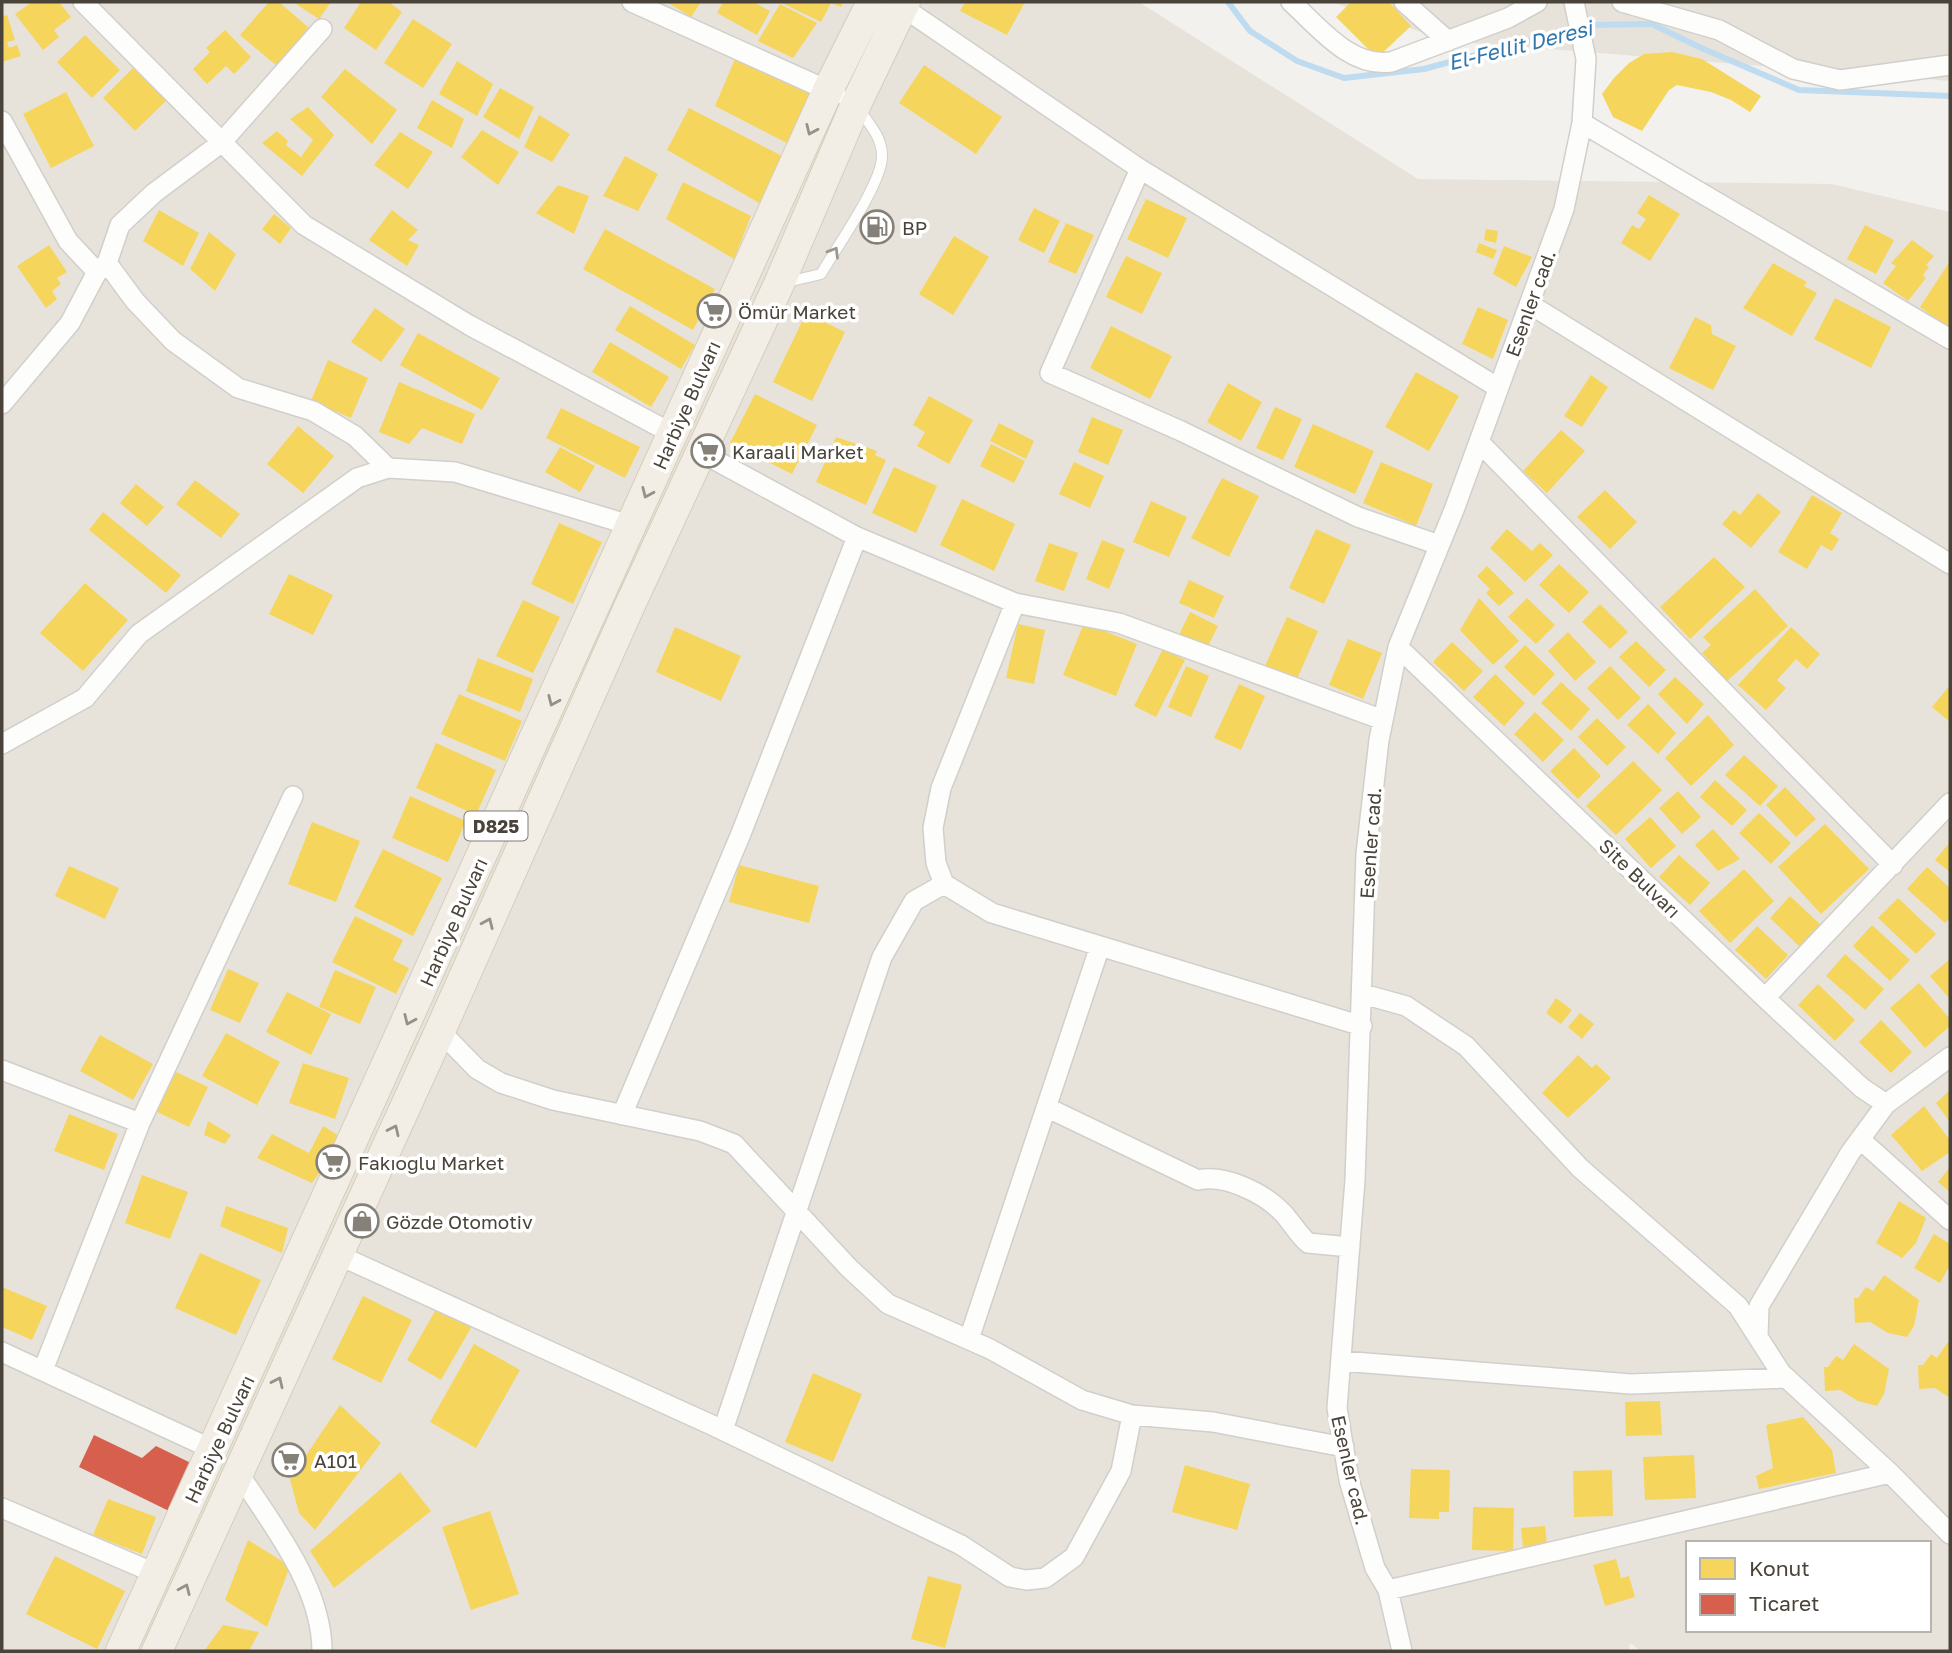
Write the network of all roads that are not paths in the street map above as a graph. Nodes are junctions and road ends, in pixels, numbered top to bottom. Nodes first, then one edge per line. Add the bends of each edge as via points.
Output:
1 (83, 2) edge
2 (632, 2) edge
3 (872, 2) edge
4 (1291, 2) edge
5 (1405, 2) edge
6 (1537, 2) edge
7 (1622, 2) edge
8 (901, 3) edge
9 (1575, 7) edge
10 (322, 29) dead end
11 (1448, 41) junction
12 (1950, 65) edge
13 (828, 90) junction
14 (856, 104) junction
15 (2, 121) edge
16 (1582, 123) junction
17 (221, 144) junction
18 (1140, 169) junction
19 (102, 267) junction
20 (779, 284) junction
21 (1531, 305) junction
22 (1950, 339) edge
23 (1497, 387) junction
24 (2, 404) edge
25 (673, 434) junction
26 (1479, 442) junction
27 (702, 453) junction
28 (388, 468) junction
29 (632, 526) junction
30 (857, 537) junction
31 (1439, 545) junction
32 (1950, 564) edge
33 (1015, 603) junction
34 (1398, 647) junction
35 (1383, 720) junction
36 (2, 744) edge
37 (293, 796) dead end
38 (1950, 803) edge
39 (1893, 865) junction
40 (944, 884) junction
41 (1100, 946) junction
42 (1363, 994) junction
43 (1765, 998) junction
44 (1362, 1026) junction
45 (440, 1031) junction
46 (1950, 1057) edge
47 (2, 1070) edge
48 (1886, 1104) junction
49 (1048, 1108) junction
50 (622, 1115) junction
51 (140, 1123) junction
52 (1862, 1141) junction
53 (795, 1210) junction
54 (1950, 1220) edge
55 (1350, 1247) junction
56 (337, 1254) junction
57 (1758, 1337) junction
58 (970, 1339) junction
59 (2, 1352) edge
60 (1341, 1361) junction
61 (43, 1370) junction
62 (1787, 1378) junction
63 (1132, 1415) junction
64 (723, 1430) junction
65 (1344, 1447) junction
66 (214, 1450) junction
67 (237, 1471) junction
68 (1890, 1473) junction
69 (2, 1508) edge
70 (1950, 1534) edge
71 (157, 1574) junction
72 (1388, 1590) junction
73 (121, 1651) edge
74 (157, 1651) edge
75 (322, 1651) edge
76 (1402, 1651) edge

1 - 17 street
2 - 13 street
3 - 13 main road, Harbiye Bulvarı / D825
4 - 11 street via 1358,60 1376,65
5 - 11 street
6 - 11 street
7 - 12 street via 1718,30 1793,69 1840,80
8 - 14 main road, Harbiye Bulvarı / D825
8 - 18 street
9 - 16 street, Esenler cad. via 1586,59
10 - 17 street
13 - 14 street
13 -> 25 main road, Harbiye Bulvarı / D825
14 - 20 main road, Harbiye Bulvarı / D825
20 -> 14 lane via 821,274 868,194 882,157 877,136
15 - 19 street via 68,241
16 - 21 street, Esenler cad. via 1564,209
16 - 22 street
17 - 19 street via 154,192 120,225
17 - 25 street via 304,225 469,325
18 - 23 street
18 - 31 street via 1050,373 1358,517
19 - 24 street via 70,323
19 - 28 street via 173,341 238,388 313,411 355,436
20 - 27 main road, Harbiye Bulvarı / D825
21 - 23 street, Esenler cad.
21 - 32 street
23 - 26 street, Esenler cad.
25 -> 29 main road, Harbiye Bulvarı / D825
26 - 31 street, Esenler cad.
26 - 39 street
27 - 30 street
45 -> 27 main road, Harbiye Bulvarı / D825
28 - 29 street via 455,472
28 - 36 street via 356,478 139,634 85,698
29 -> 66 main road, Harbiye Bulvarı / D825
30 - 33 street
30 - 50 street via 740,836
31 - 34 street, Esenler cad.
33 - 35 street via 1119,623
33 - 40 street via 941,788 933,828 936,863
34 - 35 street, Esenler cad.
34 - 43 street, Site Bulvarı
35 - 42 street, Esenler cad. via 1366,854
37 - 51 street
38 - 39 street
39 - 43 street
40 - 41 street via 992,913
40 - 53 street via 914,901 882,957
41 - 44 street
41 - 49 street
42 - 44 street, Esenler cad.
42 - 57 street via 1406,1006 1466,1046 1580,1168 1738,1306
43 - 48 street, Site Bulvarı via 1862,1088
44 - 55 street, Esenler cad.
45 - 50 street via 477,1069 501,1083
56 -> 45 main road, Harbiye Bulvarı / D825
46 - 48 street
47 - 51 street
48 - 52 street
49 - 55 street via 1198,1180 1213,1177 1243,1187 1282,1212 1308,1243
49 - 58 street
50 - 53 street via 700,1131 734,1144
51 - 61 street
52 - 54 street
52 - 57 street via 1850,1153 1759,1306
53 - 58 street via 888,1304
53 - 64 street
55 - 60 street, Esenler cad.
56 - 64 street
67 -> 56 main road, Harbiye Bulvarı / D825
57 - 62 street
58 - 63 street via 1082,1400
59 - 61 street
60 - 62 street via 1630,1384
60 - 65 street, Esenler cad. via 1337,1408
61 - 66 street
62 - 68 street
63 - 64 street via 1121,1471 1074,1557 1045,1578 1026,1580 1010,1577 961,1545
63 - 65 street via 1213,1422
65 - 72 street, Esenler cad. via 1349,1480 1376,1568
66 - 71 main road, Harbiye Bulvarı / D825
74 -> 67 main road, Harbiye Bulvarı / D825
67 - 75 street via 307,1588 322,1634
68 - 70 street
68 - 72 street
69 - 71 street
71 - 73 main road, Harbiye Bulvarı / D825
72 - 76 street, Esenler cad.

